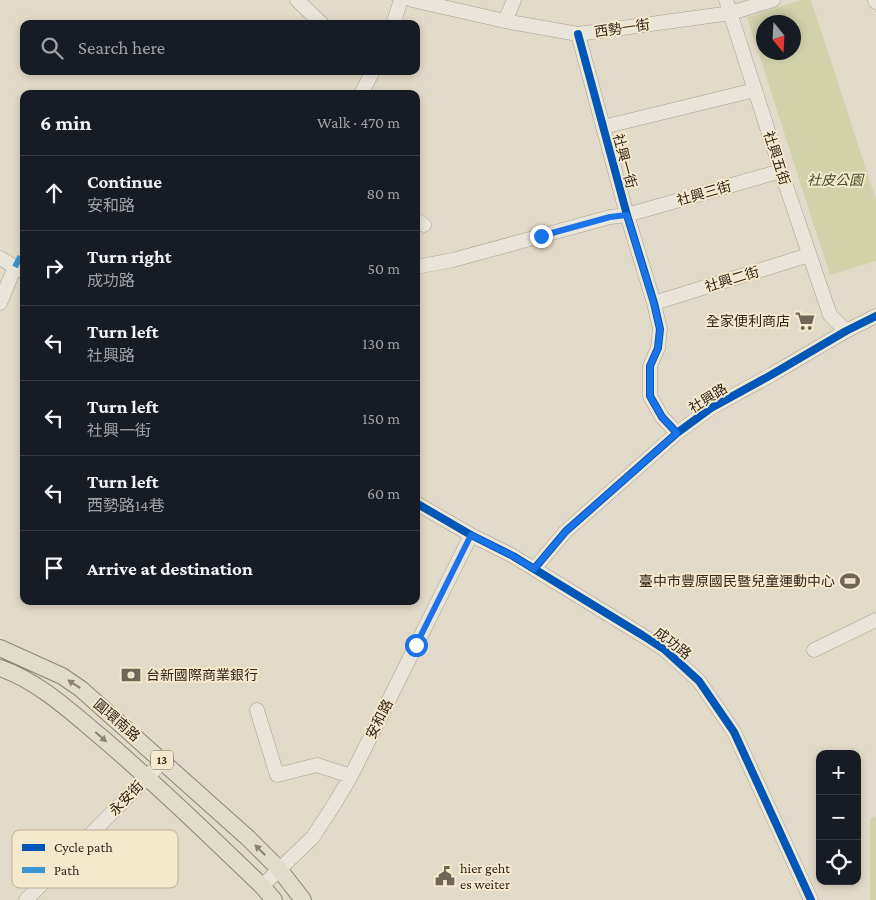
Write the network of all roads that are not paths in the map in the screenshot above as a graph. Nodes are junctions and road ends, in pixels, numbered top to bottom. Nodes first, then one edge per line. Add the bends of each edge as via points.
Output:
1 (298, 0) edge
2 (401, 0) edge
3 (412, 0) edge
4 (514, 0) edge
5 (773, 0) edge
6 (729, 7) edge
7 (318, 20) edge
8 (394, 20) edge
9 (505, 22) junction
10 (578, 34) junction
11 (370, 75) edge
12 (363, 90) edge
13 (755, 90) junction
14 (603, 127) junction
15 (780, 170) junction
16 (627, 215) junction
17 (809, 255) junction
18 (0, 258) edge
19 (420, 266) edge
20 (19, 269) edge
21 (0, 303) edge
22 (654, 304) junction
23 (876, 316) edge
24 (846, 331) junction
25 (677, 433) junction
26 (420, 505) edge
27 (471, 535) junction
28 (534, 569) junction
29 (876, 620) edge
30 (0, 648) edge
31 (814, 650) dead end
32 (0, 668) edge
33 (257, 710) dead end
34 (163, 760) junction
35 (147, 776) junction
36 (351, 776) junction
37 (94, 830) edge
38 (279, 870) junction
39 (262, 886) junction
40 (38, 888) edge
41 (26, 900) edge
42 (274, 900) edge
43 (303, 900) edge
44 (812, 900) edge

1 - 7 street
2 - 8 street
3 - 9 street, 西勢一街
4 - 9 street
5 - 6 street, 西勢一街
6 - 10 street, 西勢一街
6 - 13 street, 社興五街
9 - 10 street, 西勢一街
10 - 14 street, 社興一街
11 - 12 street
13 - 14 street
13 - 15 street, 社興五街
14 - 16 street, 社興一街
15 - 16 street, 社興三街
15 - 17 street, 社興五街
16 - 19 street, 社興三街
16 - 22 street, 社興一街
17 - 22 street, 社興二街
17 - 24 street, 社興五街 via 830,315
18 - 20 street
20 - 21 street
22 - 25 street, 社興一街 via 660,329 658,348 650,366 650,396 662,417
23 - 24 street, 社興路
24 - 25 street, 社興路 via 711,408
25 - 28 street, 社興路 via 566,531
26 - 27 street, 成功路
27 - 28 street, 成功路
27 - 36 street, 安和路
28 - 44 street, 成功路 via 665,650 699,682 734,732
29 - 31 street
34 -> 30 main road, 圓環南路 / 13 via 81,689 62,676
32 -> 35 main road, 圓環南路 / 13 via 19,676 64,705
33 - 36 street via 278,775 317,765
34 - 35 street, 永安街
38 -> 34 main road, 圓環南路 / 13
35 - 37 street, 永安街
35 - 39 main road, 圓環南路 / 13
36 - 38 street, 安和路 via 312,837
38 - 39 street, 安和路
38 - 43 main road, 圓環南路 / 13
39 - 42 main road, 圓環南路 / 13
40 - 41 street, 永安街

